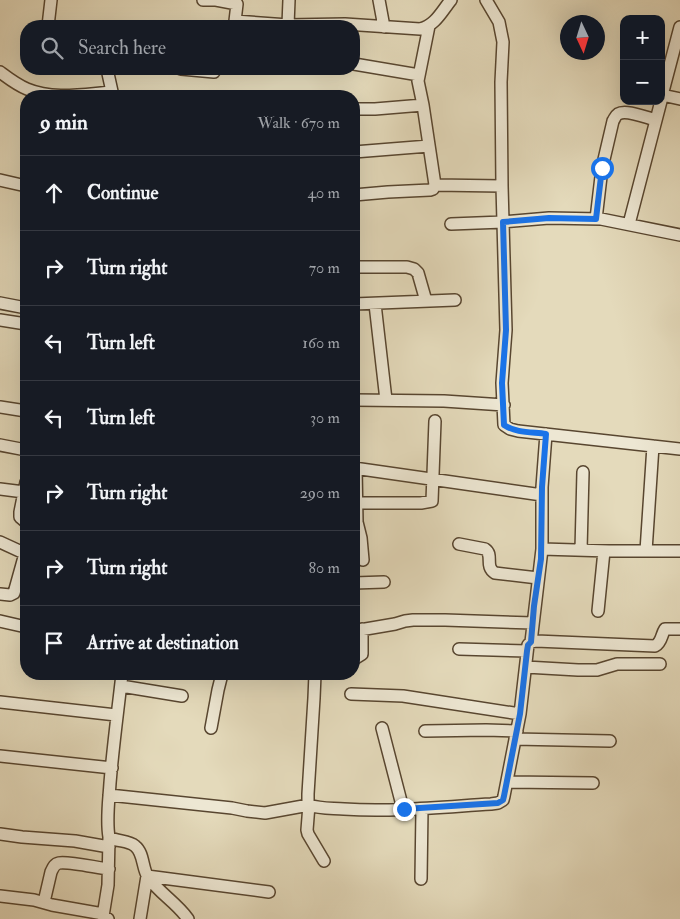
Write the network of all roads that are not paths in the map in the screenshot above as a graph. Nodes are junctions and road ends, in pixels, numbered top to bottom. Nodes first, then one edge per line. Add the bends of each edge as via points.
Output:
1 (51, 0) edge
2 (202, 0) edge
3 (215, 0) edge
4 (289, 0) edge
5 (379, 0) edge
6 (451, 0) edge
7 (486, 0) edge
8 (49, 20) edge
9 (235, 20) edge
10 (288, 20) edge
11 (360, 26) edge
12 (429, 26) junction
13 (384, 27) junction
14 (680, 27) edge
15 (360, 65) edge
16 (0, 72) edge
17 (108, 75) edge
18 (419, 75) junction
19 (665, 83) edge
20 (31, 90) edge
21 (111, 90) edge
22 (665, 98) edge
23 (680, 99) edge
24 (423, 105) junction
25 (659, 105) edge
26 (360, 109) edge
27 (656, 120) junction
28 (429, 146) junction
29 (360, 152) edge
30 (0, 180) edge
31 (20, 185) edge
32 (435, 185) junction
33 (502, 186) junction
34 (360, 195) edge
35 (596, 219) junction
36 (503, 222) junction
37 (451, 224) dead end
38 (629, 224) junction
39 (680, 235) edge
40 (360, 267) edge
41 (455, 300) dead end
42 (426, 301) junction
43 (0, 303) edge
44 (360, 304) edge
45 (375, 304) junction
46 (20, 307) edge
47 (0, 320) edge
48 (20, 323) edge
49 (360, 400) edge
50 (386, 400) junction
51 (504, 405) junction
52 (0, 407) edge
53 (20, 410) edge
54 (435, 421) dead end
55 (546, 434) junction
56 (0, 445) edge
57 (653, 446) junction
58 (20, 449) edge
59 (680, 449) edge
60 (360, 469) edge
61 (583, 472) dead end
62 (434, 480) junction
63 (20, 487) edge
64 (0, 489) edge
65 (542, 495) junction
66 (360, 503) edge
67 (360, 534) edge
68 (0, 542) edge
69 (459, 544) dead end
70 (20, 550) edge
71 (542, 550) junction
72 (582, 550) junction
73 (604, 551) junction
74 (646, 551) junction
75 (680, 551) edge
76 (363, 560) dead end
77 (20, 573) edge
78 (538, 578) junction
79 (384, 582) dead end
80 (360, 583) edge
81 (0, 594) edge
82 (598, 611) dead end
83 (0, 621) edge
84 (533, 623) junction
85 (20, 626) edge
86 (680, 629) edge
87 (360, 630) edge
88 (360, 642) edge
89 (529, 646) junction
90 (459, 649) dead end
91 (360, 655) edge
92 (660, 664) dead end
93 (526, 667) junction
94 (121, 680) edge
95 (220, 680) edge
96 (315, 680) edge
97 (120, 686) junction
98 (351, 694) dead end
99 (182, 696) dead end
100 (0, 702) edge
101 (520, 714) junction
102 (116, 715) junction
103 (211, 728) dead end
104 (382, 728) dead end
105 (426, 731) dead end
106 (516, 735) junction
107 (610, 741) dead end
108 (0, 756) edge
109 (112, 768) junction
110 (507, 782) junction
111 (593, 783) dead end
112 (110, 795) junction
113 (309, 805) junction
114 (404, 809) junction
115 (422, 809) junction
116 (0, 834) edge
117 (109, 842) junction
118 (324, 861) dead end
119 (109, 869) junction
120 (147, 876) junction
121 (421, 879) dead end
122 (269, 892) dead end
123 (0, 896) edge
124 (44, 902) junction
125 (67, 913) edge
126 (106, 916) edge
127 (140, 919) edge
128 (188, 919) edge

1 - 8 street
2 - 3 street
3 - 9 street via 237,4
4 - 10 street
5 - 13 street
6 - 12 street
7 - 33 street via 499,22 503,42
11 - 13 street
12 - 13 street via 420,29
12 - 18 street
14 - 19 street
15 - 18 street
16 - 20 street
17 - 21 street
18 - 24 street via 418,87
22 - 23 street
24 - 26 street
24 - 28 street
25 - 27 street
27 - 35 street via 628,113 616,115 602,168
27 - 38 street
28 - 29 street
28 - 32 street
30 - 31 street
32 - 33 street
32 - 34 street via 430,190
33 - 36 street
35 - 36 street via 549,218
35 - 38 street
36 - 37 street
36 - 51 street
38 - 39 street
40 - 42 street via 414,269
41 - 42 street
42 - 45 street
43 - 46 street
44 - 45 street
45 - 50 street
47 - 48 street
49 - 50 street
50 - 51 street
51 - 55 street via 504,425 518,431
52 - 53 street
54 - 62 street
55 - 57 street
55 - 65 street
56 - 58 street
57 - 59 street
57 - 74 street
60 - 62 street
61 - 72 street
62 - 65 street
62 - 66 street via 430,502
63 - 64 street
65 - 71 street
67 - 76 street
68 - 70 street
69 - 78 street via 488,551 490,569 495,574
71 - 72 street
71 - 78 street
72 - 73 street
73 - 74 street
73 - 82 street
74 - 75 street
77 - 81 street via 14,593
78 - 84 street
79 - 80 street
83 - 85 street
84 - 87 street via 404,620
84 - 89 street
86 - 89 street via 666,629 655,646 536,641
88 - 91 street
89 - 90 street
89 - 93 street
92 - 93 street via 617,664 597,670
93 - 101 street
94 - 97 street
95 - 103 street
96 - 113 street
97 - 99 street
97 - 102 street
98 - 101 street via 402,696
100 - 102 street
101 - 106 street
102 - 109 street
104 - 114 street
105 - 106 street via 486,730
106 - 107 street
106 - 110 street
108 - 109 street
109 - 112 street
110 - 111 street
110 - 115 street via 503,800 498,803
112 - 113 street via 258,813
112 - 117 street
113 - 114 street via 356,810
113 - 118 street via 308,834
114 - 115 street
115 - 121 street
116 - 117 street
117 - 119 street
117 - 120 street via 115,840 136,847
119 - 124 street via 56,864
119 - 126 street
120 - 122 street
120 - 127 street
120 - 128 street
123 - 124 street
124 - 125 street
125 - 126 street

